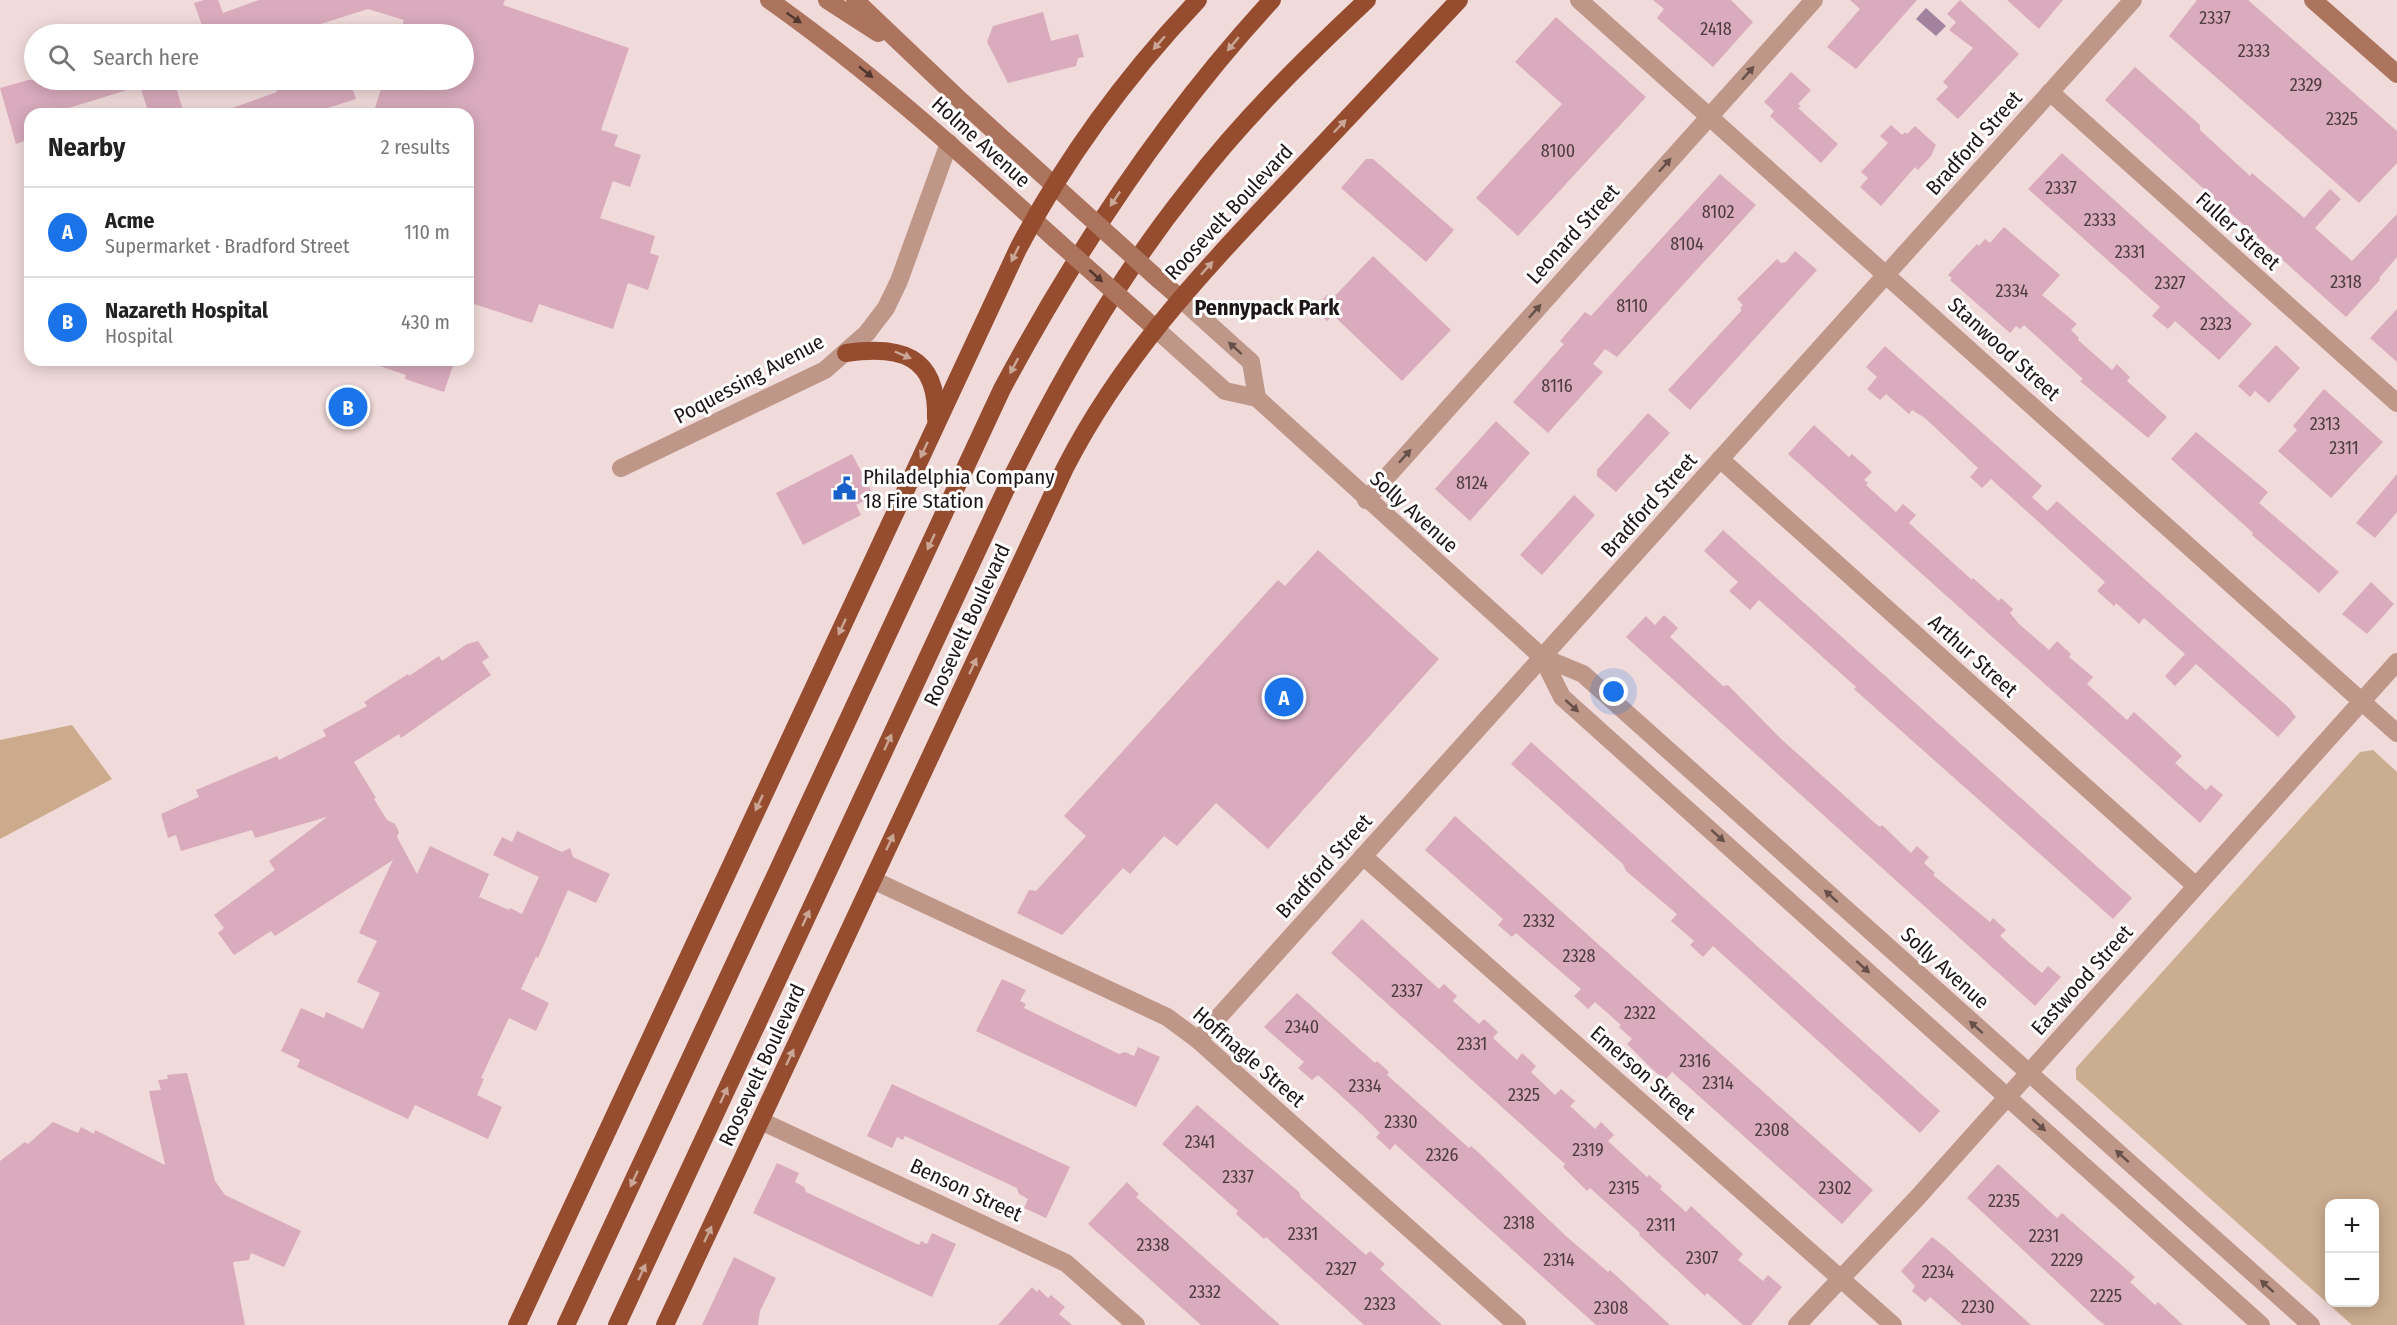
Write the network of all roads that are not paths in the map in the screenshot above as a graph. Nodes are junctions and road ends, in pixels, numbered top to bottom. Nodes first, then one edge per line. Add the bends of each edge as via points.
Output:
1 (769, 0) edge
2 (827, 0) edge
3 (855, 0) edge
4 (1198, 0) edge
5 (1272, 0) edge
6 (1367, 0) edge
7 (1459, 0) edge
8 (1579, 0) edge
9 (1814, 0) edge
10 (2133, 0) edge
11 (2313, 0) edge
12 (910, 53) junction
13 (2397, 74) edge
14 (2049, 92) junction
15 (1709, 116) junction
16 (949, 143) junction
17 (1054, 184) junction
18 (1034, 219) junction
19 (1887, 273) junction
20 (1180, 298) junction
21 (1155, 328) junction
22 (846, 352) junction
23 (1257, 398) junction
24 (2397, 403) edge
25 (936, 424) junction
26 (1720, 459) junction
27 (621, 468) dead end
28 (1366, 500) junction
29 (1542, 657) junction
30 (2397, 662) edge
31 (2363, 702) junction
32 (2397, 733) edge
33 (1363, 856) junction
34 (873, 880) junction
35 (2196, 886) junction
36 (1198, 1040) junction
37 (2028, 1073) junction
38 (2007, 1097) junction
39 (760, 1121) junction
40 (1840, 1278) junction
41 (517, 1325) edge
42 (566, 1325) edge
43 (617, 1325) edge
44 (665, 1325) edge
45 (1136, 1325) edge
46 (1517, 1325) edge
47 (1797, 1325) edge
48 (1893, 1325) edge
49 (2261, 1325) edge
50 (2311, 1325) edge

1 -> 16 main road, Holme Avenue via 861,68
2 - 12 main road
3 - 12 main road, Holme Avenue
4 -> 17 highway via 1113,98
5 -> 42 highway via 1199,84 1114,199 1002,389
43 -> 6 highway, Roosevelt Boulevard via 1005,491 1064,375 1111,298 1189,188 1286,79
20 -> 7 highway, Roosevelt Boulevard
8 - 15 street, Stanwood Street
15 -> 9 street, Leonard Street
10 - 14 street, Bradford Street
11 - 13 main road
12 - 17 main road, Holme Avenue
14 - 19 street, Bradford Street
14 - 24 street, Fuller Street
15 - 19 street, Stanwood Street
28 -> 15 street, Leonard Street
16 - 18 main road, Holme Avenue
16 - 22 street, Poquessing Avenue via 886,308
17 - 18 highway
17 - 20 main road, Holme Avenue, bridge
18 -> 21 main road, Holme Avenue, bridge
18 -> 25 highway
19 - 26 street, Bradford Street
19 - 31 street, Stanwood Street
20 - 21 highway, Roosevelt Boulevard
23 -> 20 street via 1251,362
21 - 23 street via 1225,391
34 -> 21 highway, Roosevelt Boulevard via 1065,468 1104,396
22 -> 25 highway via 876,348 914,360 931,380 937,406
22 - 27 street, Poquessing Avenue via 825,370
23 - 28 street, Solly Avenue
25 -> 41 highway
26 - 29 street, Bradford Street
26 - 35 street, Arthur Street
28 - 29 street, Solly Avenue
29 - 33 street, Bradford Street
37 -> 29 street, Solly Avenue via 1583,674
29 -> 38 street, Solly Avenue via 1562,697
30 - 31 street, Eastwood Street
31 - 32 street, Stanwood Street
31 - 35 street, Eastwood Street
33 - 36 street, Bradford Street
33 - 40 street, Emerson Street
34 - 36 street, Hoffnagle Street via 1167,1017
39 -> 34 highway, Roosevelt Boulevard
35 - 37 street, Eastwood Street
36 - 46 street, Hoffnagle Street
37 - 38 street, Eastwood Street
50 -> 37 street, Solly Avenue
38 - 40 street, Eastwood Street
38 -> 49 street, Solly Avenue
44 -> 39 highway, Roosevelt Boulevard
39 - 45 street, Benson Street via 1066,1263
40 - 47 street, Eastwood Street
40 - 48 street, Emerson Street

